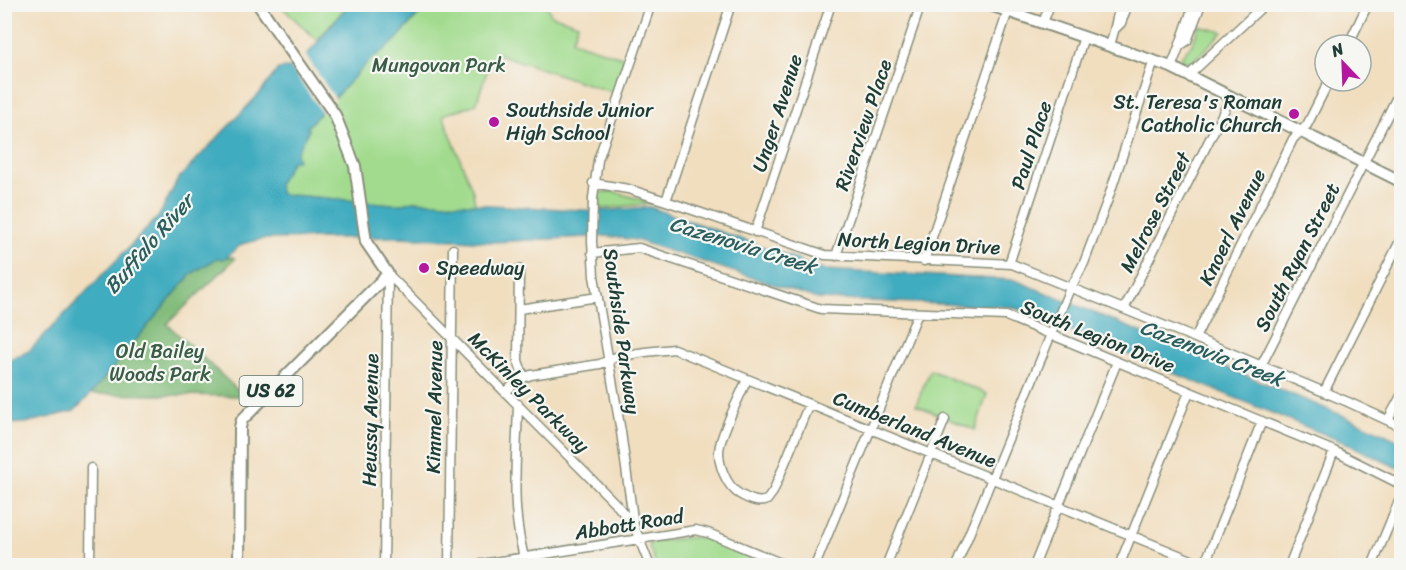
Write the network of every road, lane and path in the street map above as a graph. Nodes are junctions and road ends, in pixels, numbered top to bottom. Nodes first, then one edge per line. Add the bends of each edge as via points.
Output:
1 (258, 4) edge
2 (651, 4) edge
3 (731, 4) edge
4 (831, 4) edge
5 (921, 4) edge
6 (987, 4) edge
7 (1050, 4) edge
8 (1121, 4) edge
9 (1128, 4) edge
10 (1194, 4) edge
11 (1201, 4) edge
12 (1264, 4) edge
13 (1368, 4) edge
14 (1008, 11) junction
15 (1043, 23) junction
16 (1115, 29) junction
17 (1354, 33) edge
18 (1084, 37) junction
19 (1110, 45) junction
20 (1181, 45) junction
21 (1154, 60) junction
22 (1171, 67) junction
23 (1188, 76) junction
24 (1401, 87) edge
25 (1323, 93) edge
26 (1231, 97) junction
27 (1300, 132) junction
28 (1363, 163) junction
29 (1401, 182) edge
30 (593, 183) junction
31 (666, 201) junction
32 (755, 232) junction
33 (1401, 237) edge
34 (453, 249) dead end
35 (592, 253) junction
36 (836, 256) junction
37 (924, 261) junction
38 (1009, 264) junction
39 (519, 269) dead end
40 (388, 274) junction
41 (1069, 290) junction
42 (598, 297) junction
43 (519, 309) junction
44 (1124, 309) junction
45 (918, 313) junction
46 (1051, 332) junction
47 (452, 338) junction
48 (1195, 338) junction
49 (608, 360) junction
50 (1117, 362) junction
51 (1261, 366) junction
52 (524, 377) junction
53 (747, 379) junction
54 (506, 392) junction
55 (1190, 392) junction
56 (1324, 392) junction
57 (1401, 394) edge
58 (518, 404) junction
59 (808, 404) junction
60 (945, 419) dead end
61 (1388, 420) junction
62 (1262, 421) junction
63 (1401, 427) edge
64 (871, 429) junction
65 (1334, 451) junction
66 (931, 454) junction
67 (91, 468) dead end
68 (992, 478) junction
69 (1401, 485) edge
70 (1401, 494) edge
71 (1059, 506) junction
72 (634, 526) junction
73 (1131, 535) junction
74 (639, 539) junction
75 (526, 561) edge
76 (1205, 565) edge
77 (90, 566) edge
78 (239, 566) edge
79 (384, 566) edge
80 (449, 566) edge
81 (469, 566) edge
82 (650, 566) edge
83 (789, 566) edge
84 (815, 566) edge
85 (886, 566) edge
86 (956, 566) edge
87 (1034, 566) edge
88 (1119, 566) edge
89 (1289, 566) edge
90 (1372, 566) edge

1 - 40 main road via 335,116 355,166 366,242
2 - 30 street, Southside Parkway via 597,160
3 - 31 street
4 - 32 street, Unger Avenue
5 - 36 street, Riverview Place
6 - 14 main road
7 - 15 street
8 - 16 street
9 - 16 street
10 - 20 street
11 - 20 street via 1187,41
12 - 23 street
13 - 17 street
14 - 15 main road
14 - 37 street
15 - 18 main road
16 - 19 street
18 - 19 main road
18 - 38 street, Paul Place
19 - 21 main road
20 - 22 street
21 - 22 main road
21 - 41 street via 1108,199 1084,263
22 - 23 main road
23 - 26 main road
24 - 28 street, South Ryan Street
25 - 27 street, Knoerl Avenue
26 - 27 main road
26 - 44 street, Melrose Street
27 - 28 main road
27 - 48 street, Knoerl Avenue via 1293,139
28 - 29 main road
28 - 51 street, South Ryan Street
30 - 31 street, North Legion Drive
30 - 35 street, Southside Parkway
31 - 32 street, North Legion Drive
32 - 36 street, North Legion Drive
33 - 56 street
34 - 47 street, Kimmel Avenue
35 - 42 street, Southside Parkway
35 - 45 street, South Legion Drive via 639,248 821,309
36 - 37 street, North Legion Drive
37 - 38 street, North Legion Drive
38 - 41 street, North Legion Drive
39 - 43 street
40 - 47 street, McKinley Parkway
40 - 78 main road, US 62 via 242,420
40 - 79 street, Heussy Avenue
41 - 44 street, North Legion Drive
41 - 46 street
42 - 43 street
42 - 49 street, Southside Parkway
43 - 52 street via 518,361
44 - 48 street, North Legion Drive
45 - 46 street, South Legion Drive via 1006,316
45 - 64 street
46 - 50 street, South Legion Drive
46 - 68 street
47 - 54 street, McKinley Parkway
47 - 80 street, Kimmel Avenue
48 - 51 street, North Legion Drive
49 - 52 street, Cumberland Avenue
49 - 53 street, Cumberland Avenue via 674,349
49 - 72 street, Southside Parkway
50 - 55 street, South Legion Drive
50 - 71 street
51 - 56 street, North Legion Drive
52 - 54 street
53 - 59 street, Cumberland Avenue
53 - 59 street via 719,447 723,475 738,494 756,501 767,500
54 - 58 street, McKinley Parkway
55 - 62 street, South Legion Drive
55 - 73 street
56 - 61 street, North Legion Drive
57 - 61 street
58 - 72 street, McKinley Parkway
58 - 75 street via 516,522
59 - 64 street, Cumberland Avenue
60 - 66 street
61 - 63 street, North Legion Drive
62 - 65 street, South Legion Drive
62 - 76 street
64 - 66 street, Cumberland Avenue
64 - 84 street
65 - 69 street, South Legion Drive
65 - 89 street
66 - 68 street, Cumberland Avenue
66 - 85 street
67 - 77 street
68 - 71 street, Cumberland Avenue
68 - 86 street
70 - 90 street
71 - 73 street, Cumberland Avenue
71 - 87 street
72 - 74 street, McKinley Parkway
73 - 76 street, Cumberland Avenue
73 - 88 street
74 - 75 street, Abbott Road
74 - 82 street
74 - 83 street, Abbott Road via 702,531
75 - 81 street, Abbott Road

